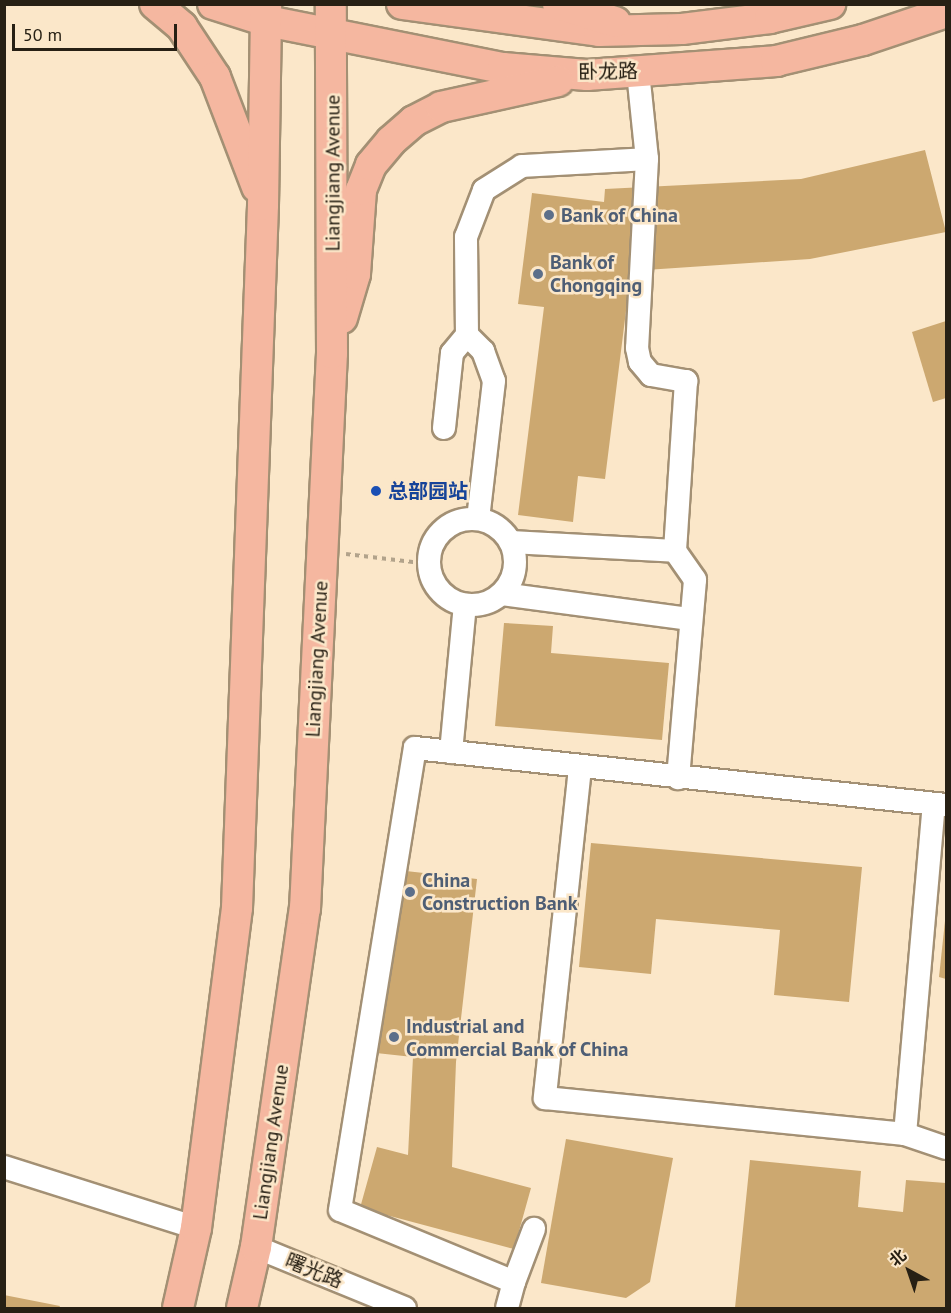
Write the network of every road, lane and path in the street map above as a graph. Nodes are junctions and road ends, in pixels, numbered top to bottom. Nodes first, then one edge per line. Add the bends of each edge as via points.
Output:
1 (155, 4) edge
2 (213, 4) edge
3 (331, 4) edge
4 (402, 4) edge
5 (558, 4) edge
6 (830, 4) edge
7 (946, 12) edge
8 (267, 13) edge
9 (638, 30) junction
10 (333, 36) junction
11 (638, 72) junction
12 (587, 75) junction
13 (646, 159) junction
14 (263, 205) junction
15 (467, 335) junction
16 (332, 353) junction
17 (444, 428) dead end
18 (478, 519) junction
19 (511, 542) junction
20 (322, 551) junction
21 (675, 551) junction
22 (429, 564) junction
23 (502, 594) junction
24 (465, 605) junction
25 (690, 619) junction
26 (451, 752) junction
27 (580, 768) junction
28 (678, 778) junction
29 (940, 805) edge
30 (905, 1134) junction
31 (946, 1148) edge
32 (4, 1167) edge
33 (196, 1228) junction
34 (534, 1229) dead end
35 (256, 1247) junction
36 (514, 1282) junction
37 (178, 1308) edge
38 (242, 1308) edge
39 (405, 1308) edge
40 (507, 1308) edge

1 - 14 main road via 182,27 215,77
2 - 8 main road, 卧龙路
3 - 10 main road, Liangjiang Avenue
4 - 9 main road, 卧龙路 via 511,22 599,31
5 - 9 main road
6 - 9 main road, 卧龙路 via 770,18
7 - 11 main road, 卧龙路 via 863,40 776,61
8 - 10 main road, 卧龙路
8 - 14 main road
10 - 12 main road, 卧龙路 via 503,68
10 - 16 main road, Liangjiang Avenue
11 - 12 main road, 卧龙路
11 - 13 street
12 - 16 main road via 441,107 391,141 371,165 361,190 355,274
13 - 15 street via 522,166 484,190 466,237
13 - 21 street via 637,348 640,362 651,375 686,381
14 - 33 main road via 237,908
15 - 17 street via 452,353
15 - 18 street via 483,351 494,381
16 - 20 main road, Liangjiang Avenue
18 - 19 street via 503,531
18 - 22 street via 456,522 438,535
19 - 21 street
19 - 23 street via 515,569
20 - 22 path
20 - 35 main road, Liangjiang Avenue via 305,909
21 - 25 street via 695,580
22 - 24 street via 439,590
23 - 24 street via 478,605
23 - 25 street
24 - 26 street
25 - 28 street
26 - 27 street
26 - 36 street via 415,748 340,1209
27 - 28 street
27 - 30 street via 545,1098
28 - 29 street
29 - 30 street
30 - 31 street
32 - 33 street
33 - 37 main road
34 - 36 street
35 - 38 main road, Liangjiang Avenue
35 - 39 street, 曙光路
36 - 40 street

